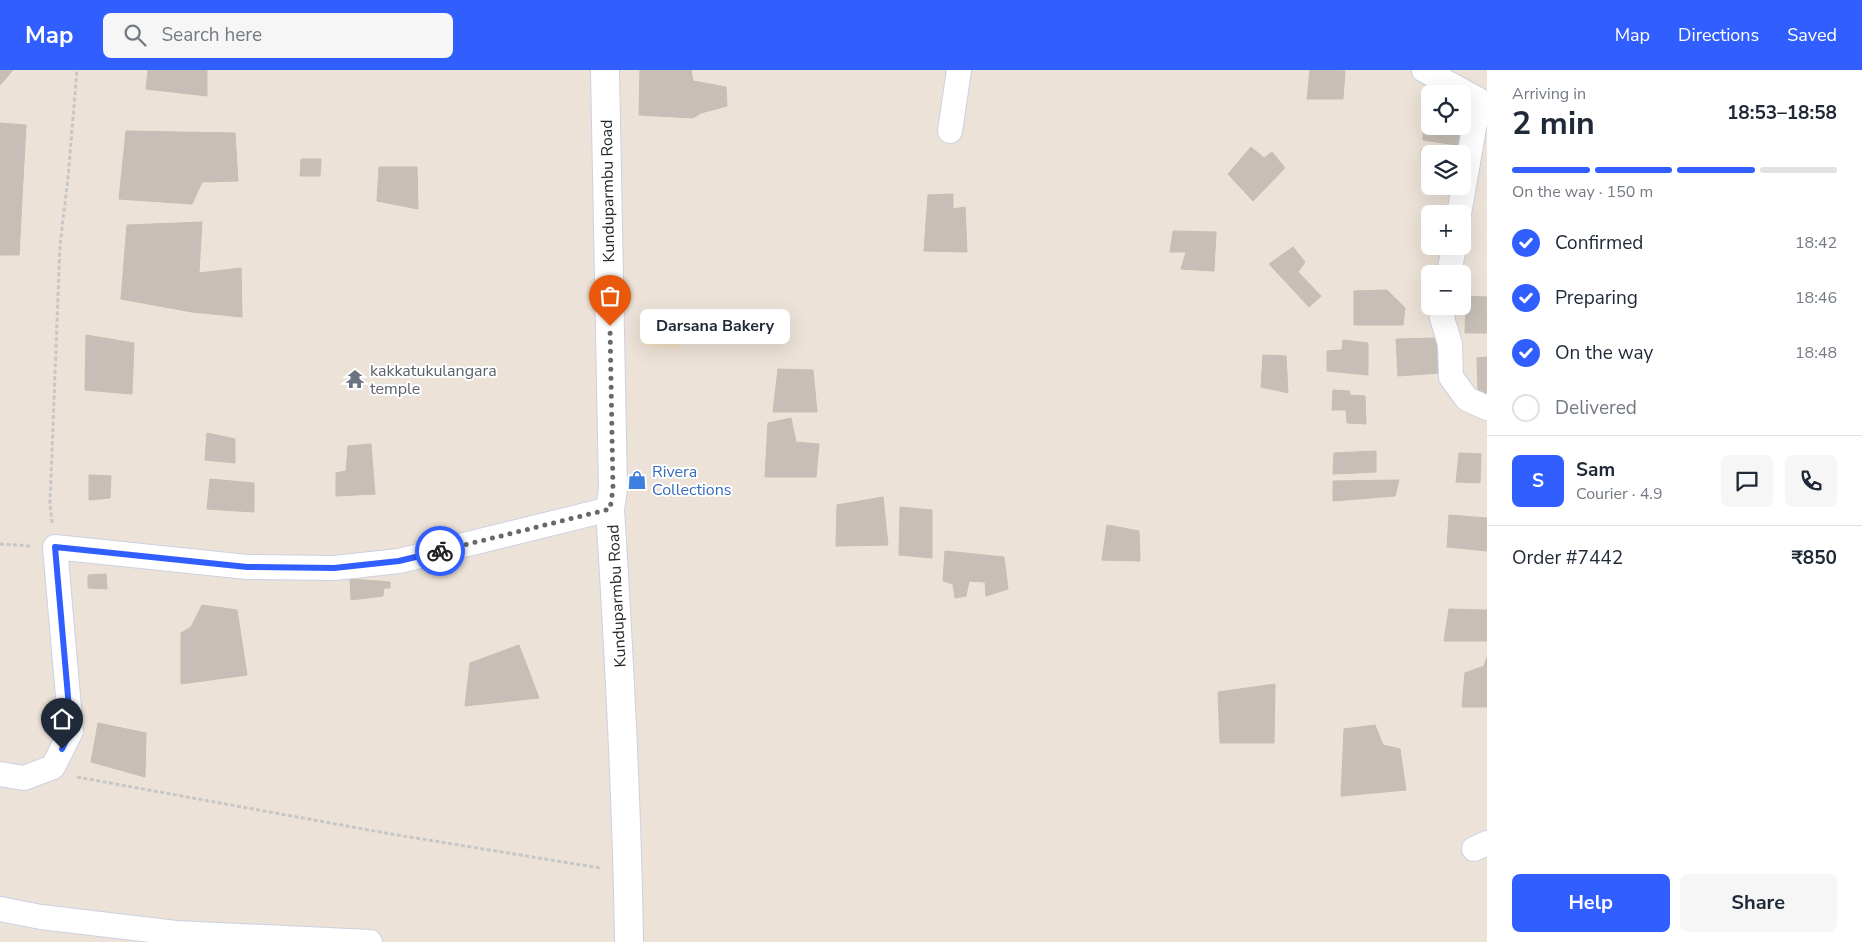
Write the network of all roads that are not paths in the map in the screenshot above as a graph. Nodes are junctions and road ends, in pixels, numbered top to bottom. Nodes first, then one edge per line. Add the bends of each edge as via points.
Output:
1 (605, 70) edge
2 (959, 70) edge
3 (1424, 70) edge
4 (1483, 101) edge
5 (950, 131) dead end
6 (1461, 205) edge
7 (1442, 315) edge
8 (1487, 408) edge
9 (610, 509) junction
10 (0, 774) edge
11 (0, 909) edge
12 (370, 942) edge
13 (629, 942) edge

1 - 9 main road, Kunduparmbu Road via 613,489
2 - 5 street
3 - 4 street
4 - 6 street
7 - 8 street via 1450,344 1451,377 1467,399
9 - 10 street via 399,561 334,568 247,567 55,547 71,731 53,766 24,778
9 - 13 main road, Kunduparmbu Road via 620,668
11 - 12 street via 176,933

